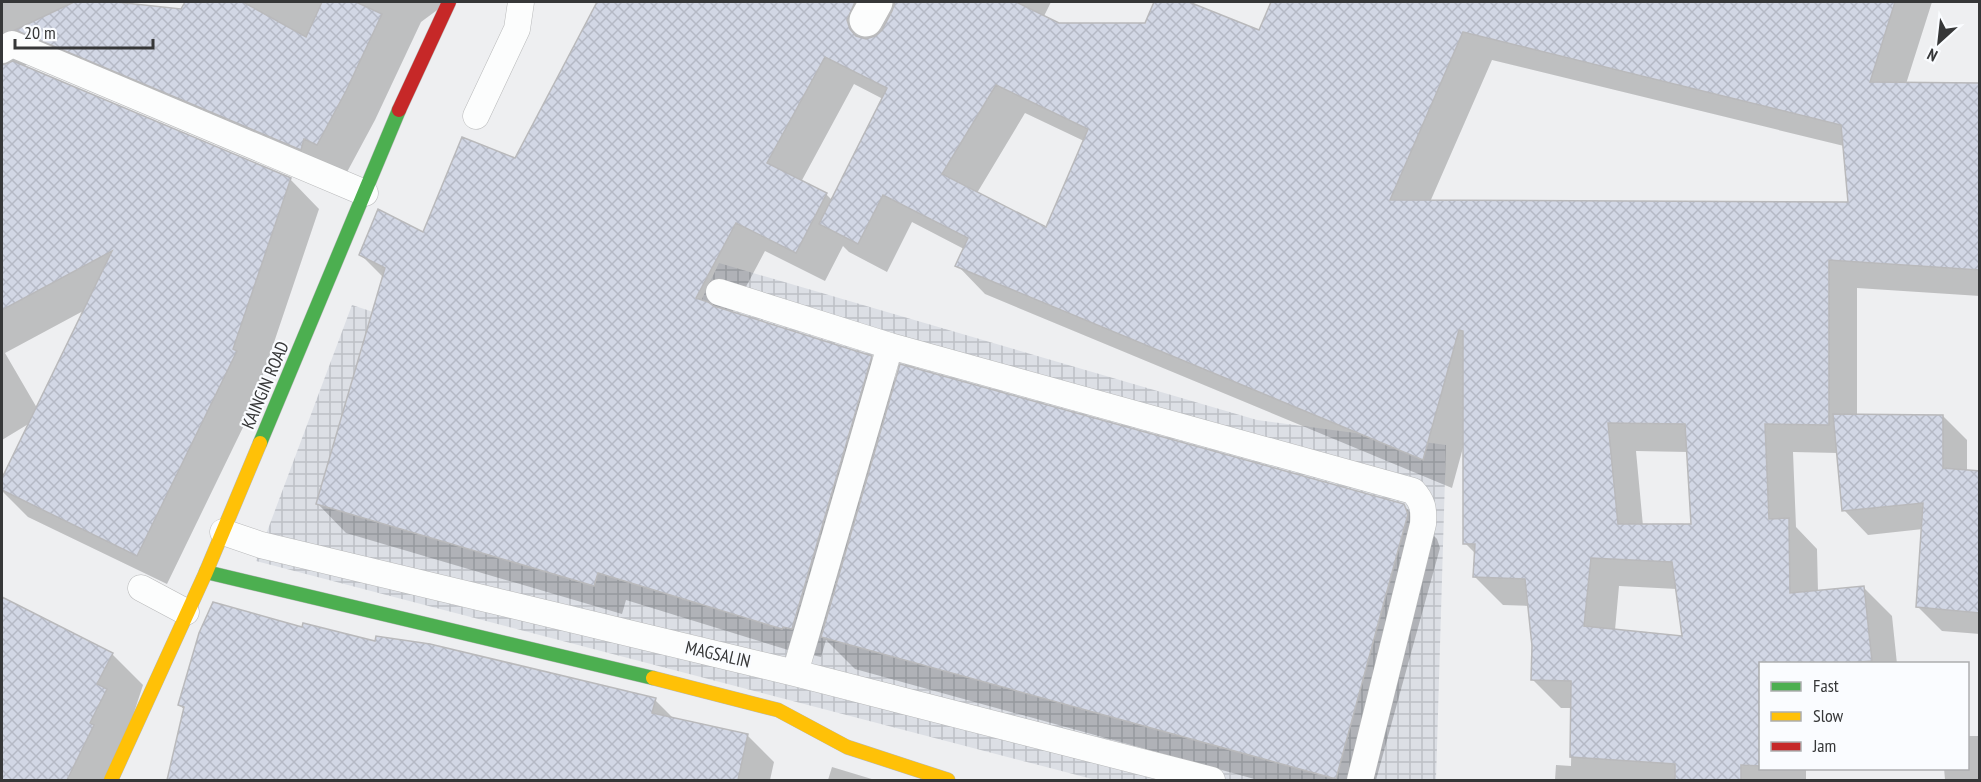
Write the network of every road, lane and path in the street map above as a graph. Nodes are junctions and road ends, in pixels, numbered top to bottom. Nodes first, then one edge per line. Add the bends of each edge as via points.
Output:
1 (449, 2) edge
2 (521, 2) edge
3 (2, 50) edge
4 (476, 116) dead end
5 (365, 193) junction
6 (719, 292) dead end
7 (890, 346) junction
8 (223, 532) junction
9 (206, 572) junction
10 (141, 588) dead end
11 (186, 612) junction
12 (795, 673) junction
13 (111, 780) edge
14 (948, 780) edge
15 (1212, 780) edge
16 (1360, 780) edge

1 - 5 street, KAINGIN ROAD
2 - 4 lane via 517,29
3 - 5 lane via 12,44
5 - 8 street, KAINGIN ROAD
6 - 7 lane
7 - 12 lane
7 - 16 lane via 1413,491 1422,500 1423,524
8 - 9 street, KAINGIN ROAD
8 - 12 lane, MAGSALIN via 273,548
9 - 11 street, KAINGIN ROAD
9 - 14 street via 778,710 847,747
10 - 11 lane
11 - 13 street, KAINGIN ROAD
12 - 15 lane, MAGSALIN

